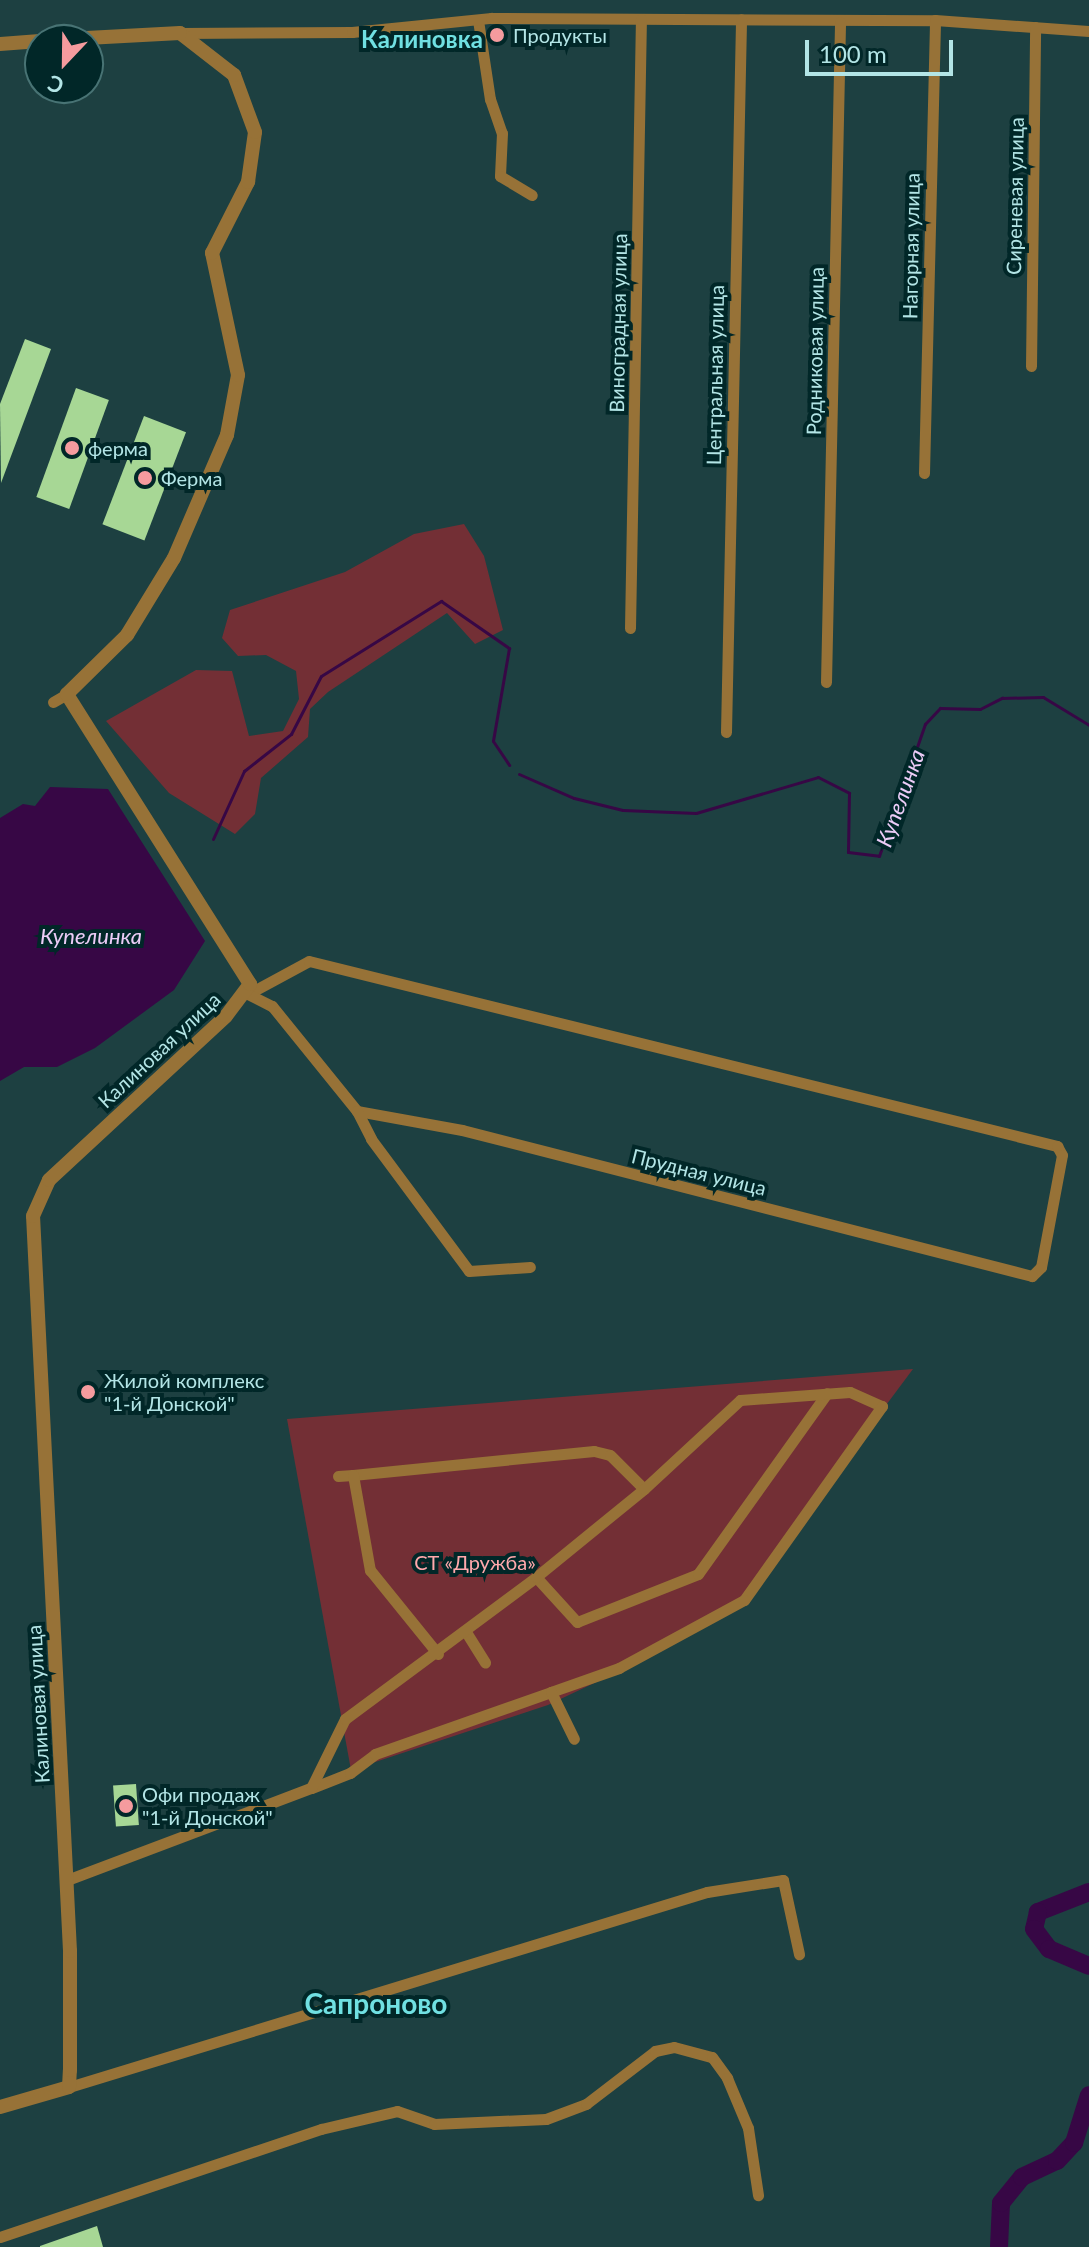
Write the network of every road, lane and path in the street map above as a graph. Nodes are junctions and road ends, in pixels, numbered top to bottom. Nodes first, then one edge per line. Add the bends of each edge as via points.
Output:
1 (641, 19) junction
2 (741, 19) junction
3 (478, 20) junction
4 (935, 20) junction
5 (840, 22) junction
6 (1035, 27) junction
7 (1089, 31) edge
8 (180, 33) junction
9 (104, 37) edge
10 (24, 42) edge
11 (0, 44) edge
12 (532, 195) dead end
13 (1031, 366) dead end
14 (924, 473) dead end
15 (630, 628) dead end
16 (826, 682) dead end
17 (67, 694) junction
18 (53, 702) dead end
19 (726, 732) dead end
20 (248, 994) junction
21 (357, 1111) junction
22 (530, 1267) dead end
23 (827, 1393) junction
24 (353, 1475) junction
25 (338, 1476) dead end
26 (644, 1489) junction
27 (536, 1577) junction
28 (466, 1632) junction
29 (438, 1654) junction
30 (485, 1663) dead end
31 (551, 1692) junction
32 (574, 1739) dead end
33 (311, 1788) junction
34 (67, 1880) junction
35 (799, 1954) dead end
36 (69, 2087) junction
37 (0, 2107) edge
38 (758, 2195) dead end
39 (0, 2237) edge

1 - 2 street
1 - 3 street
1 - 15 street, Виноградная улица
2 - 5 street
2 - 19 street, Центральная улица
3 - 8 street via 352,32
3 - 12 street via 491,108 502,133 500,176
4 - 5 street
4 - 6 street
4 - 14 street, Нагорная улица
5 - 16 street, Родниковая улица
6 - 7 street
6 - 13 street, Сиреневая улица
8 - 9 street
8 - 17 street via 234,75 255,132 247,185 212,253 239,393 174,558 127,635
10 - 11 street
17 - 18 street
17 - 20 street, Калиновая улица via 248,977
20 - 21 street via 272,1006
20 - 21 street, Прудная улица via 309,961 1057,1146 1062,1155 1041,1267 1032,1276 462,1130
20 - 34 street, Калиновая улица via 49,1180 33,1216
21 - 22 street via 371,1139 469,1271
23 - 26 street via 740,1400
23 - 27 street via 698,1574 577,1622
23 - 31 street via 860,1393 882,1406 755,1589 726,1613 648,1654
24 - 25 street
24 - 26 street via 594,1451 610,1455
24 - 29 street via 370,1570
26 - 27 street
27 - 28 street
28 - 29 street
28 - 30 street
29 - 33 street via 345,1719
31 - 32 street
31 - 33 street via 384,1750 350,1773
33 - 34 street
34 - 36 street, Калиновая улица
35 - 36 street via 783,1880 707,1892
36 - 37 street
38 - 39 street via 748,2128 727,2078 712,2057 674,2047 655,2051 586,2104 558,2116 434,2124 397,2111 321,2129

